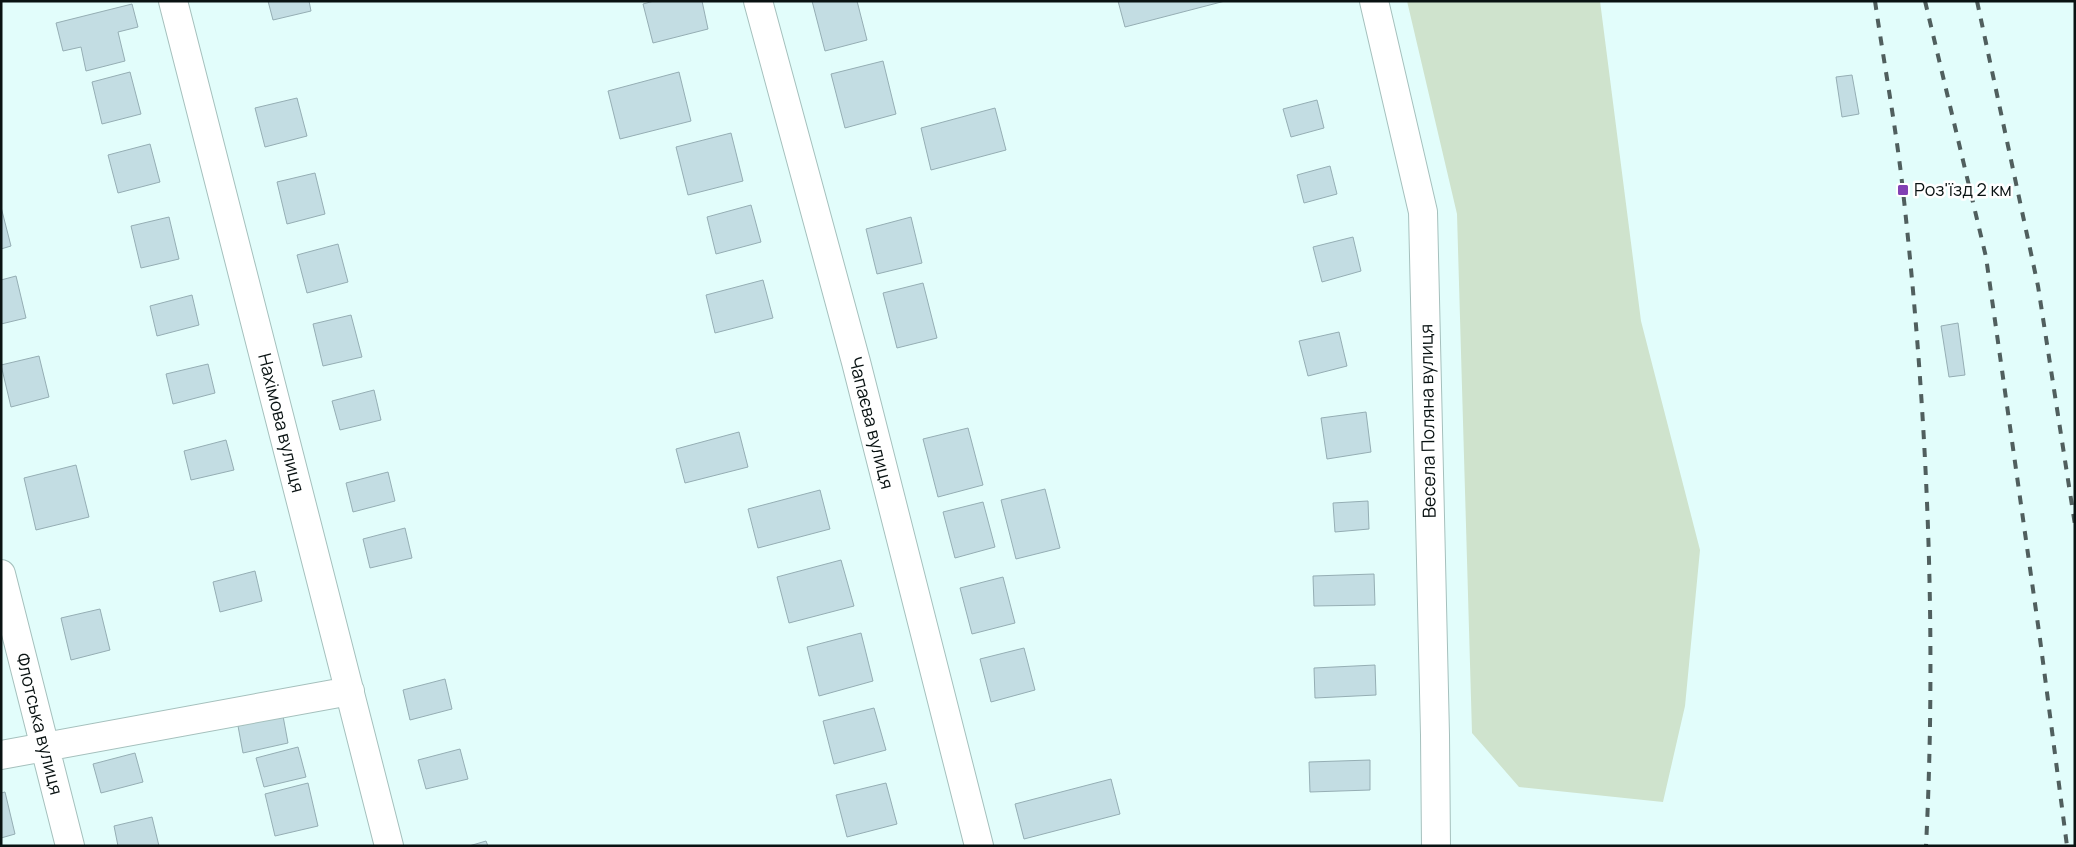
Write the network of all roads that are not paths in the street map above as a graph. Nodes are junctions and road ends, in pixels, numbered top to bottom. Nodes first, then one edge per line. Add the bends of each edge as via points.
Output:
1 (172, 1) edge
2 (758, 1) edge
3 (1374, 1) edge
4 (1, 574) edge
5 (350, 691) junction
6 (44, 746) junction
7 (1, 755) edge
8 (70, 846) edge
9 (389, 846) edge
10 (979, 846) edge
11 (1436, 846) edge

1 - 5 street, Нахімова вулиця
2 - 10 street, Чапаєва вулиця via 856,362
3 - 11 street, Весела Поляна вулиця via 1423,212
4 - 6 street, Флотська вулиця
5 - 6 street
5 - 9 street, Нахімова вулиця
6 - 7 street
6 - 8 street, Флотська вулиця

